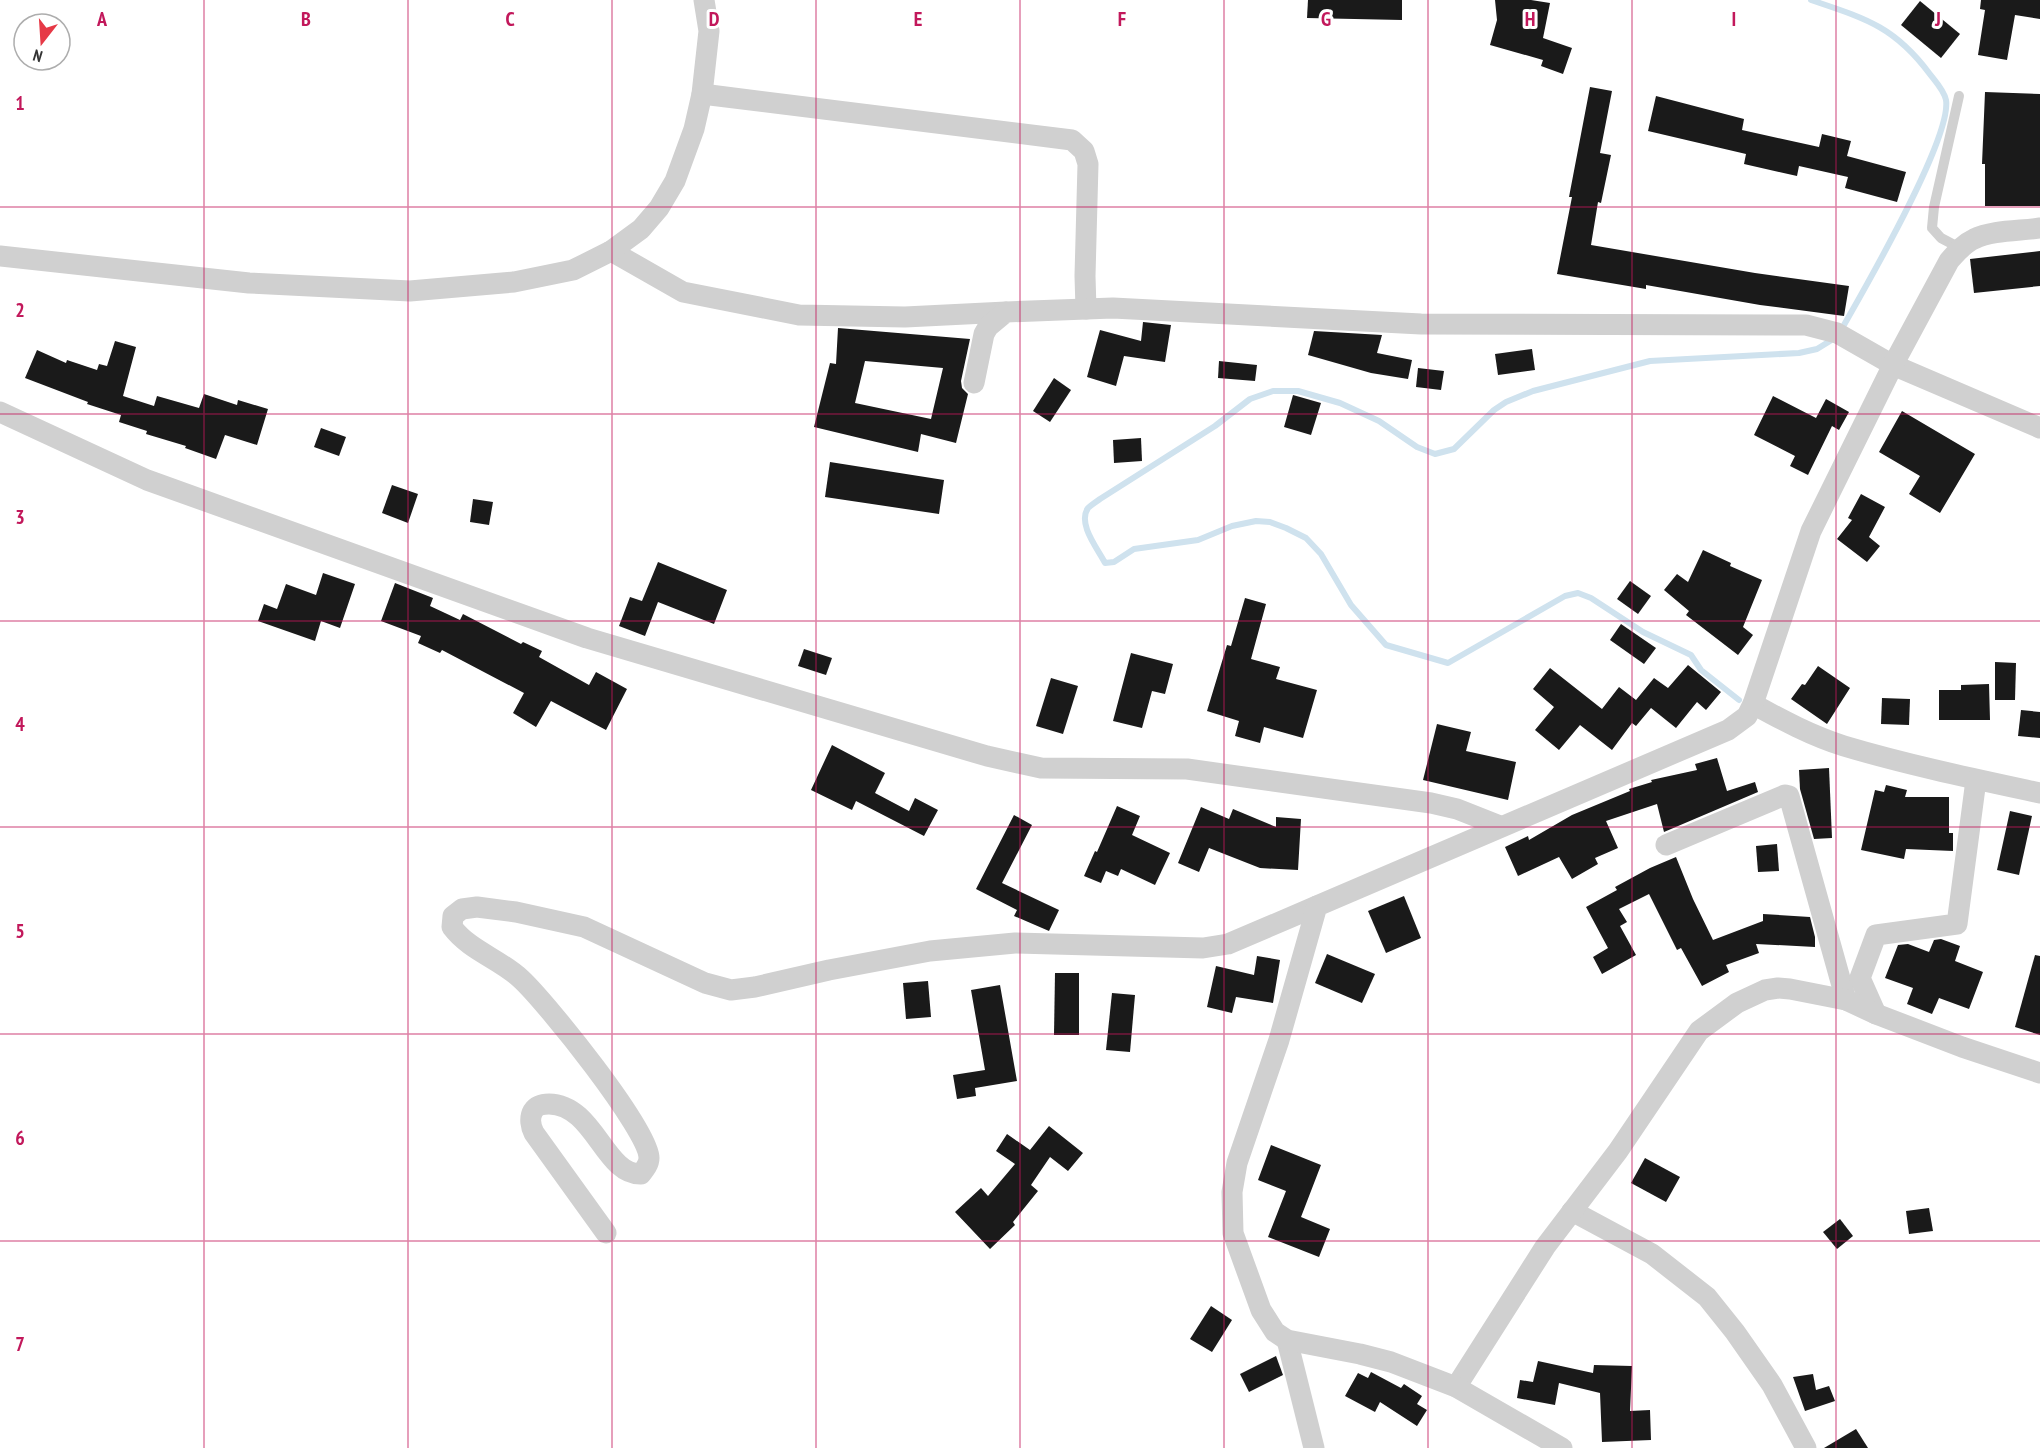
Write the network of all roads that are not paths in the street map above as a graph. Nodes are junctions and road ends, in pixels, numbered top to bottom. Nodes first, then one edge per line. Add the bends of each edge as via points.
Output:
1 (704, 0) edge
2 (702, 94) junction
3 (1959, 96) dead end
4 (2040, 228) edge
5 (1960, 248) junction
6 (611, 251) junction
7 (0, 256) edge
8 (1086, 309) junction
9 (1006, 312) junction
10 (1893, 365) junction
11 (974, 382) dead end
12 (0, 412) edge
13 (2040, 428) edge
14 (1753, 704) junction
15 (1976, 780) junction
16 (2040, 793) edge
17 (1500, 826) junction
18 (1666, 845) dead end
19 (1317, 906) junction
20 (1846, 1000) junction
21 (1876, 1014) junction
22 (2040, 1073) edge
23 (1572, 1211) junction
24 (606, 1233) dead end
25 (1287, 1340) junction
26 (1456, 1387) junction
27 (1314, 1448) edge
28 (1562, 1448) edge
29 (1806, 1448) edge

1 - 2 street via 709,31
2 - 6 street via 675,181 641,229
2 - 8 street via 1072,140 1084,152 1088,164
3 - 5 lane via 1932,228
4 - 5 street via 1989,234
5 - 10 street via 1949,261
6 - 7 street via 573,270 514,282 410,291 249,283
6 - 9 street via 683,292 799,315 905,317
8 - 9 street
8 - 10 street via 1421,324 1806,325 1837,333
9 - 11 street via 984,334
10 - 13 street
10 - 14 street via 1810,531
12 - 17 street via 147,480 587,638 987,756 1041,768 1187,769 1431,802
14 - 15 street via 1793,726 1843,746
14 - 17 street via 1747,716 1728,730
15 - 16 street
15 - 21 street via 1957,924 1876,934 1860,978
17 - 19 street
18 - 20 street via 1789,796
19 - 24 street via 1228,944 1203,948 1015,943 930,951 731,990 705,983 584,927 516,912 462,909 453,916 452,927 461,938 521,978 585,1053 640,1134 650,1156 641,1174 633,1174 607,1152 569,1108 542,1104 531,1114 534,1133
19 - 25 street via 1279,1040 1237,1163 1232,1192 1233,1233 1260,1310 1275,1332
20 - 21 street
20 - 23 street via 1790,989 1765,990 1737,1002 1699,1031
21 - 22 street
23 - 26 street
23 - 29 street via 1652,1254 1707,1297 1772,1385
25 - 26 street via 1360,1353
25 - 27 street
26 - 28 street

